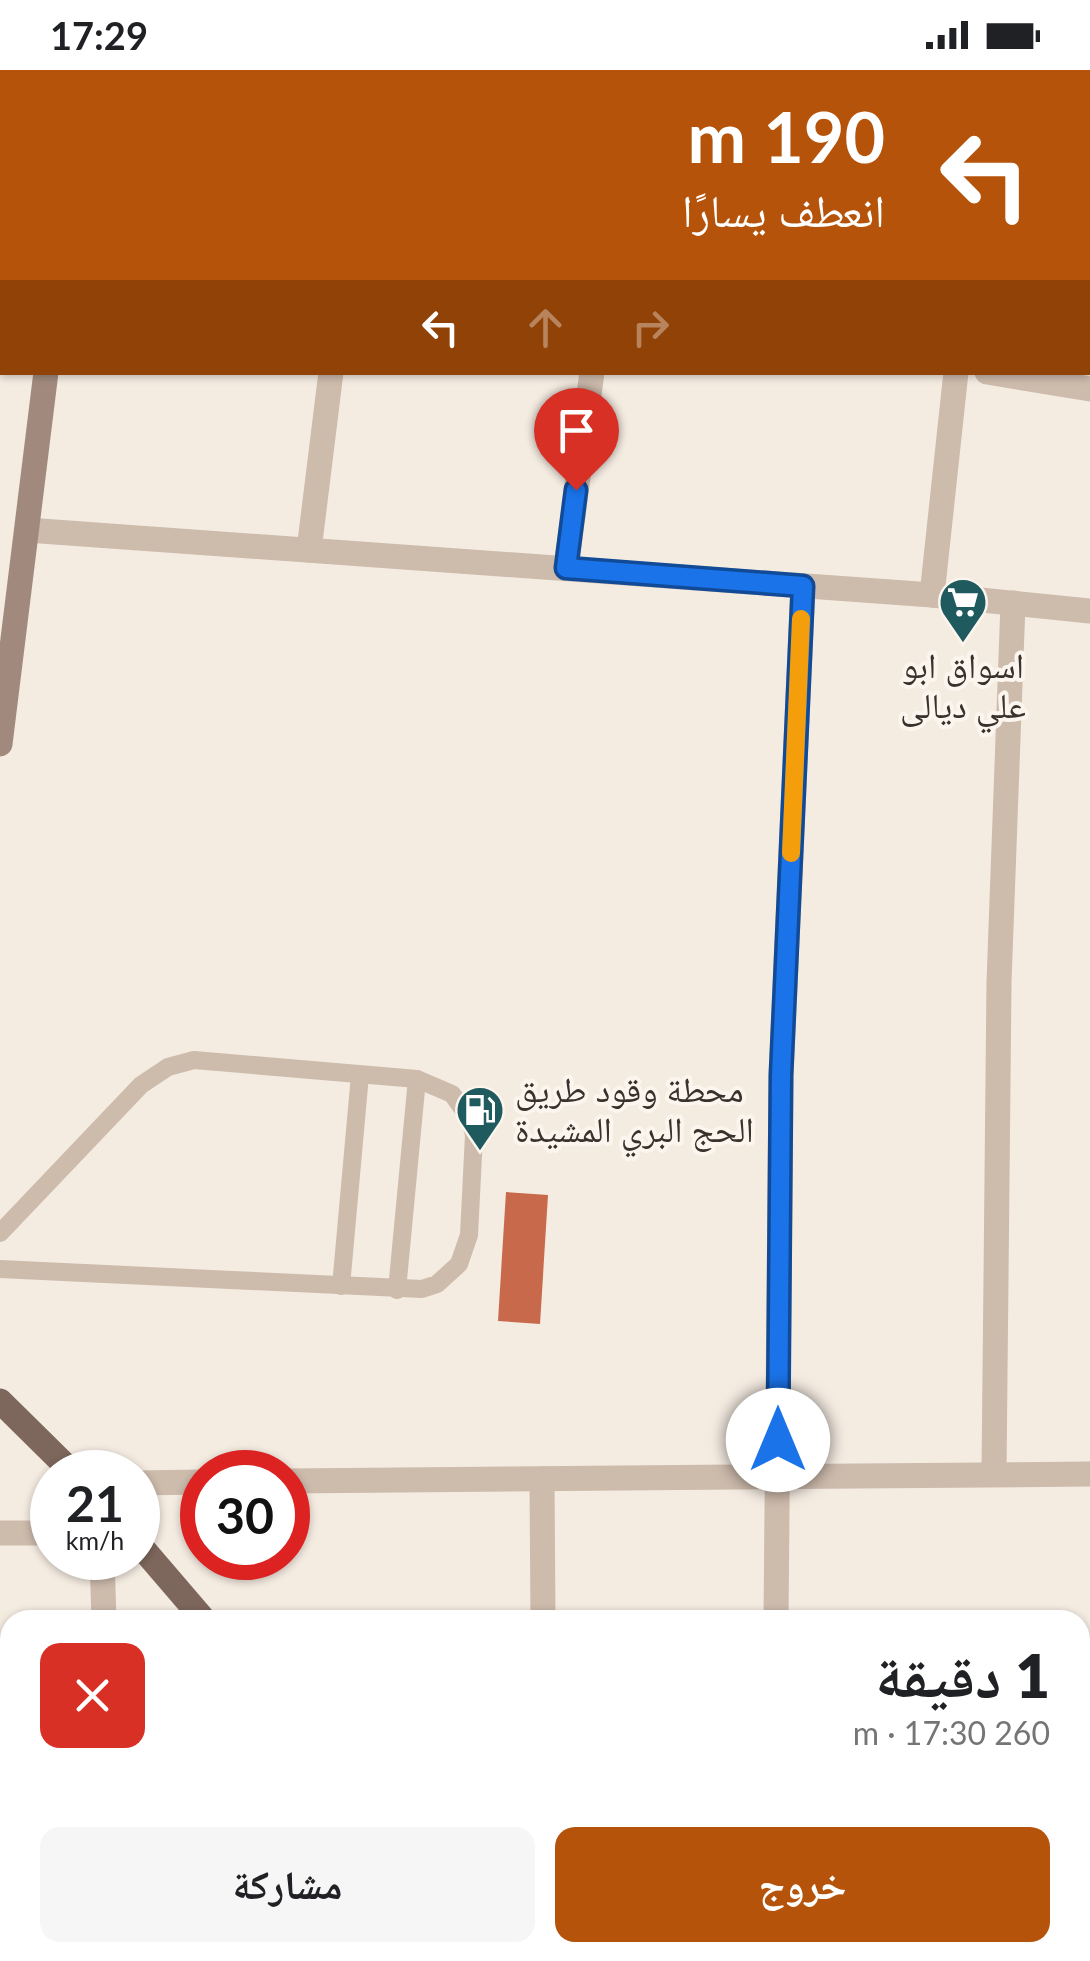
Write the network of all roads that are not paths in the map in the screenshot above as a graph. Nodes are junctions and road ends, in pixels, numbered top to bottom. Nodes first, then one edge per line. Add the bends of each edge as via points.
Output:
1 (46, 375) edge
2 (332, 375) edge
3 (592, 375) edge
4 (956, 375) edge
5 (1005, 375) edge
6 (1090, 389) edge
7 (26, 530) junction
8 (308, 550) junction
9 (566, 568) junction
10 (803, 586) junction
11 (932, 595) junction
12 (1013, 603) junction
13 (1090, 612) edge
14 (0, 744) edge
15 (360, 1075) junction
16 (417, 1079) junction
17 (0, 1233) edge
18 (0, 1269) edge
19 (341, 1286) junction
20 (397, 1290) junction
21 (0, 1401) edge
22 (50, 1450) edge
23 (994, 1474) junction
24 (1090, 1474) edge
25 (778, 1477) junction
26 (542, 1479) junction
27 (310, 1481) edge
28 (0, 1533) edge
29 (30, 1534) edge
30 (160, 1569) edge
31 (103, 1580) edge
32 (104, 1610) edge
33 (195, 1610) edge
34 (543, 1610) edge
35 (776, 1610) edge

1 - 7 street
2 - 8 street
3 - 9 street
4 - 11 street
5 - 6 street
7 - 8 street
7 - 14 street
8 - 9 street
9 - 10 street
10 - 11 street
10 - 25 street via 781,1075
11 - 12 street
12 - 13 street
12 - 23 street via 999,982
15 - 16 lane
15 - 17 lane via 194,1060 168,1067 108,1115
15 - 19 lane
16 - 20 lane
16 - 20 lane via 452,1094 470,1119 469,1235 449,1276 422,1289
18 - 19 lane
19 - 20 lane
21 - 22 main road
23 - 24 street
23 - 25 street
25 - 26 street
25 - 35 street
26 - 27 street
26 - 34 street
28 - 29 street
30 - 33 main road
31 - 32 street

